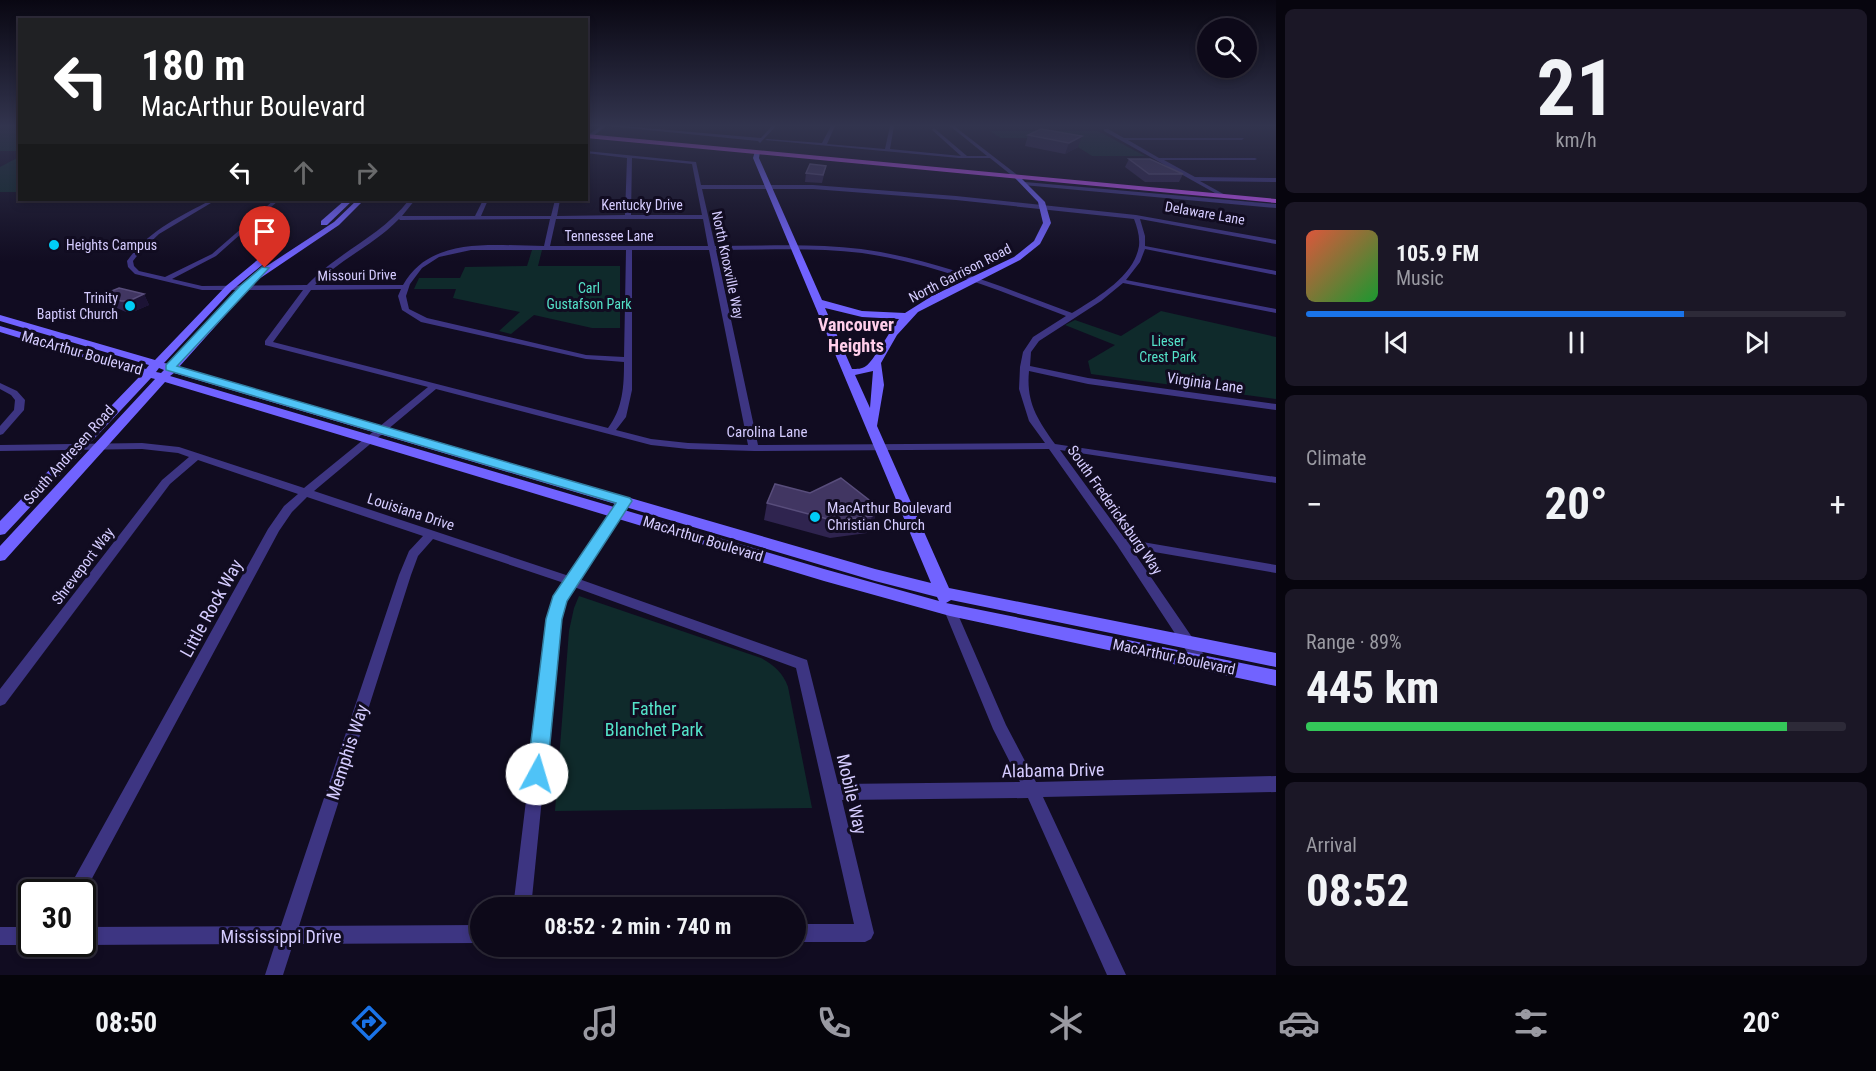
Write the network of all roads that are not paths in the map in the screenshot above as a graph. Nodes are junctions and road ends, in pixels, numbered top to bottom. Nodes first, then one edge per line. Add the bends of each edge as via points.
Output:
1 (629, 172) edge
2 (696, 172) edge
3 (763, 172) edge
4 (957, 172) edge
5 (1010, 172) edge
6 (1180, 172) edge
7 (1017, 177) junction
8 (1194, 179) junction
9 (1276, 180) edge
10 (1025, 184) junction
11 (699, 187) junction
12 (769, 187) junction
13 (1224, 196) junction
14 (212, 201) edge
15 (276, 201) edge
16 (348, 201) edge
17 (360, 201) edge
18 (411, 201) edge
19 (486, 201) edge
20 (557, 201) edge
21 (1276, 201) edge
22 (1276, 206) edge
23 (1044, 207) junction
24 (478, 217) junction
25 (553, 217) junction
26 (628, 217) junction
27 (705, 217) junction
28 (1136, 217) junction
29 (400, 218) junction
30 (1276, 242) edge
31 (547, 247) junction
32 (1142, 247) junction
33 (629, 248) junction
34 (711, 248) junction
35 (795, 248) junction
36 (1276, 273) edge
37 (975, 279) junction
38 (165, 280) junction
39 (1123, 280) junction
40 (405, 287) junction
41 (229, 288) junction
42 (244, 288) junction
43 (309, 288) junction
44 (818, 302) junction
45 (1276, 311) edge
46 (908, 315) junction
47 (1070, 315) junction
48 (0, 318) edge
49 (0, 329) edge
50 (627, 360) junction
51 (876, 363) junction
52 (1024, 367) junction
53 (159, 370) junction
54 (849, 372) junction
55 (0, 386) edge
56 (435, 386) junction
57 (1276, 407) edge
58 (871, 426) junction
59 (382, 430) junction
60 (0, 432) edge
61 (610, 432) junction
62 (371, 440) junction
63 (1051, 446) junction
64 (78, 447) junction
65 (98, 447) junction
66 (754, 447) junction
67 (880, 447) junction
68 (0, 448) edge
69 (196, 456) junction
70 (1276, 480) edge
71 (305, 493) junction
72 (621, 507) junction
73 (0, 530) edge
74 (430, 534) junction
75 (1121, 542) junction
76 (0, 556) edge
77 (1276, 569) edge
78 (571, 581) junction
79 (943, 592) junction
80 (950, 610) junction
81 (1188, 642) junction
82 (1276, 660) edge
83 (1202, 663) junction
84 (802, 664) joint
85 (1276, 678) edge
86 (7, 681) edge
87 (0, 700) edge
88 (1276, 784) edge
89 (1032, 790) junction
90 (831, 792) junction
91 (83, 879) edge
92 (523, 897) edge
93 (806, 933) edge
94 (470, 934) edge
95 (0, 936) edge
96 (18, 936) edge
97 (96, 936) edge
98 (286, 937) junction
99 (274, 975) edge
100 (1117, 975) edge

1 - 26 street
2 - 11 street, North Knoxville Way
3 - 12 street
4 - 7 main road
5 - 7 street
6 - 8 street
7 - 10 street
7 - 13 main road
8 - 9 street
8 - 13 street
10 - 22 street
10 - 23 street
11 - 12 street, Delaware Lane
11 - 27 street, North Knoxville Way
12 - 23 street, Delaware Lane via 832,188
12 - 35 street
13 - 21 main road
14 - 38 street, Missouri Drive via 165,228 133,255 131,267 137,273
15 - 38 street via 214,255
16 - 41 street via 318,228 262,260
17 - 42 street via 334,227 279,259
18 - 29 street
19 - 24 street
20 - 25 street
23 - 28 street, Delaware Lane
23 - 37 street, North Garrison Road via 1048,220 1034,248
24 - 25 street, Kentucky Drive
24 - 29 street, Kentucky Drive
25 - 26 street, Kentucky Drive
25 - 31 street
26 - 27 street, Kentucky Drive
27 - 34 street, North Knoxville Way
28 - 30 street, Delaware Lane
28 - 32 street
29 - 43 street via 372,242 328,269
31 - 33 street, Tennessee Lane
31 - 40 street, Tennessee Lane via 471,248 443,254 413,271
32 - 36 street
32 - 39 street via 1138,260
33 - 34 street, Tennessee Lane
33 - 50 street
34 - 35 street, Tennessee Lane
34 - 66 street, North Knoxville Way
35 - 37 street, Tennessee Lane via 872,252
35 - 44 street
37 - 46 street, North Garrison Road
37 - 47 street, Tennessee Lane
38 - 41 street, Missouri Drive via 194,287
39 - 45 street
39 - 47 street
40 - 43 street, Missouri Drive
40 - 50 street via 402,296 406,310 424,320 586,357
41 - 42 street, Missouri Drive
41 - 53 street
42 - 43 street, Missouri Drive
42 - 53 street
43 - 56 street, Carolina Lane via 268,343
44 - 46 street via 856,314
44 - 54 street
46 - 51 street via 889,338
47 - 52 street via 1036,339 1027,352
48 - 53 street, MacArthur Boulevard
49 - 53 street, MacArthur Boulevard
50 - 61 street via 626,403
51 - 54 street via 863,371
51 - 58 street via 880,370 876,415
52 - 57 street, Virginia Lane via 1088,381
52 - 63 street, South Fredericksburg Way via 1023,389 1034,421
53 - 59 street, MacArthur Boulevard
53 - 62 street, MacArthur Boulevard
53 - 64 street, South Andresen Road
53 - 65 street, South Andresen Road
54 - 58 street
55 - 60 street via 20,400 19,410
56 - 59 street, Little Rock Way
56 - 61 street, Carolina Lane
58 - 67 street
59 - 62 street, Little Rock Way
59 - 72 street, MacArthur Boulevard
61 - 66 street, Carolina Lane via 688,446
62 - 71 street, Little Rock Way
62 - 72 street, MacArthur Boulevard
63 - 67 street, Carolina Lane
63 - 70 street, Carolina Lane
63 - 75 street, South Fredericksburg Way
64 - 65 street, Louisiana Drive
64 - 68 street, Louisiana Drive
64 - 73 street, South Andresen Road
65 - 69 street, Louisiana Drive via 162,447
65 - 76 street, South Andresen Road
66 - 67 street, Carolina Lane
67 - 79 street
69 - 71 street, Louisiana Drive
69 - 86 street, Shreveport Way via 166,482
71 - 74 street, Louisiana Drive
71 - 91 street, Little Rock Way via 274,529
72 - 78 street
72 - 79 street, MacArthur Boulevard
72 - 80 street, MacArthur Boulevard via 824,575
74 - 78 street, Louisiana Drive
74 - 98 street, Memphis Way via 413,554 405,575
75 - 77 street
75 - 81 street, South Fredericksburg Way
78 - 84 street, Louisiana Drive
78 - 92 street via 559,600 554,619
79 - 80 street
79 - 81 street, MacArthur Boulevard
80 - 83 street, MacArthur Boulevard
80 - 89 street via 1000,729
81 - 82 street, MacArthur Boulevard
81 - 83 street, South Fredericksburg Way
83 - 85 street, MacArthur Boulevard
84 - 90 street, Mobile Way
86 - 87 street, Shreveport Way
88 - 89 street, Alabama Drive
89 - 90 street, Alabama Drive
89 - 100 street
90 - 93 street, Mobile Way via 865,933
94 - 98 street, Mississippi Drive
95 - 96 street
97 - 98 street, Mississippi Drive
98 - 99 street, Memphis Way

